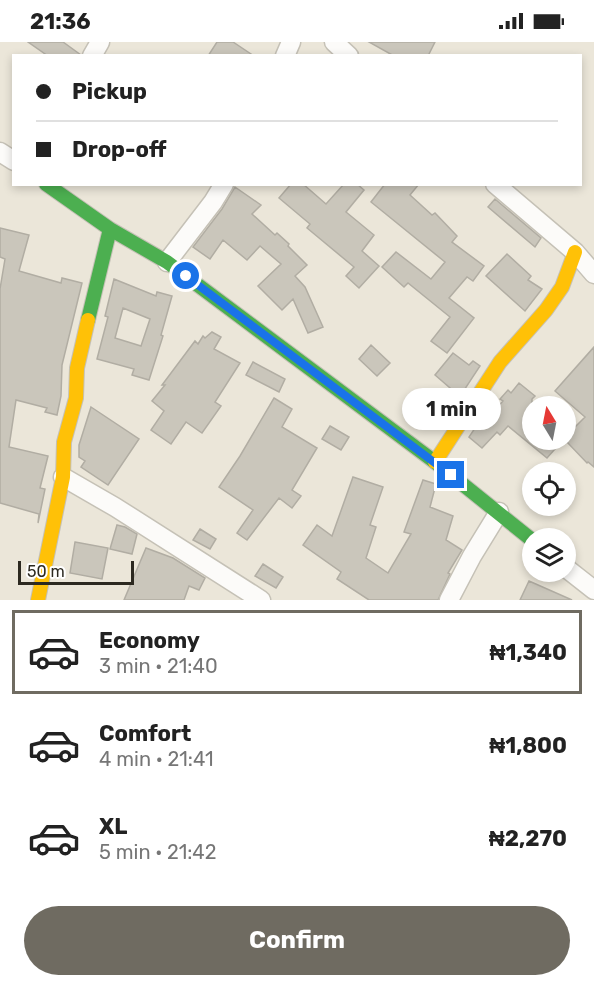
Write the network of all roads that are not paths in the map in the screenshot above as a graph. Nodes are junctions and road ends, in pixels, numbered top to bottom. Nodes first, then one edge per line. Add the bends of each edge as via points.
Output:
1 (334, 42) edge
2 (347, 54) edge
3 (49, 186) edge
4 (223, 186) edge
5 (497, 186) edge
6 (110, 230) junction
7 (575, 252) junction
8 (167, 262) junction
9 (594, 274) edge
10 (435, 462) junction
11 (63, 477) junction
12 (500, 512) junction
13 (522, 531) edge
14 (576, 576) edge
15 (594, 590) edge
16 (38, 600) edge
17 (261, 600) edge
18 (449, 600) edge

1 - 2 street
3 - 6 street
4 - 8 street
5 - 7 street
6 - 8 street
6 - 11 street via 77,368 76,398 64,442
7 - 9 street
7 - 10 street via 562,287 500,362
8 - 10 street
10 - 12 street
11 - 16 street
11 - 17 street
12 - 13 street
12 - 18 street
14 - 15 street

